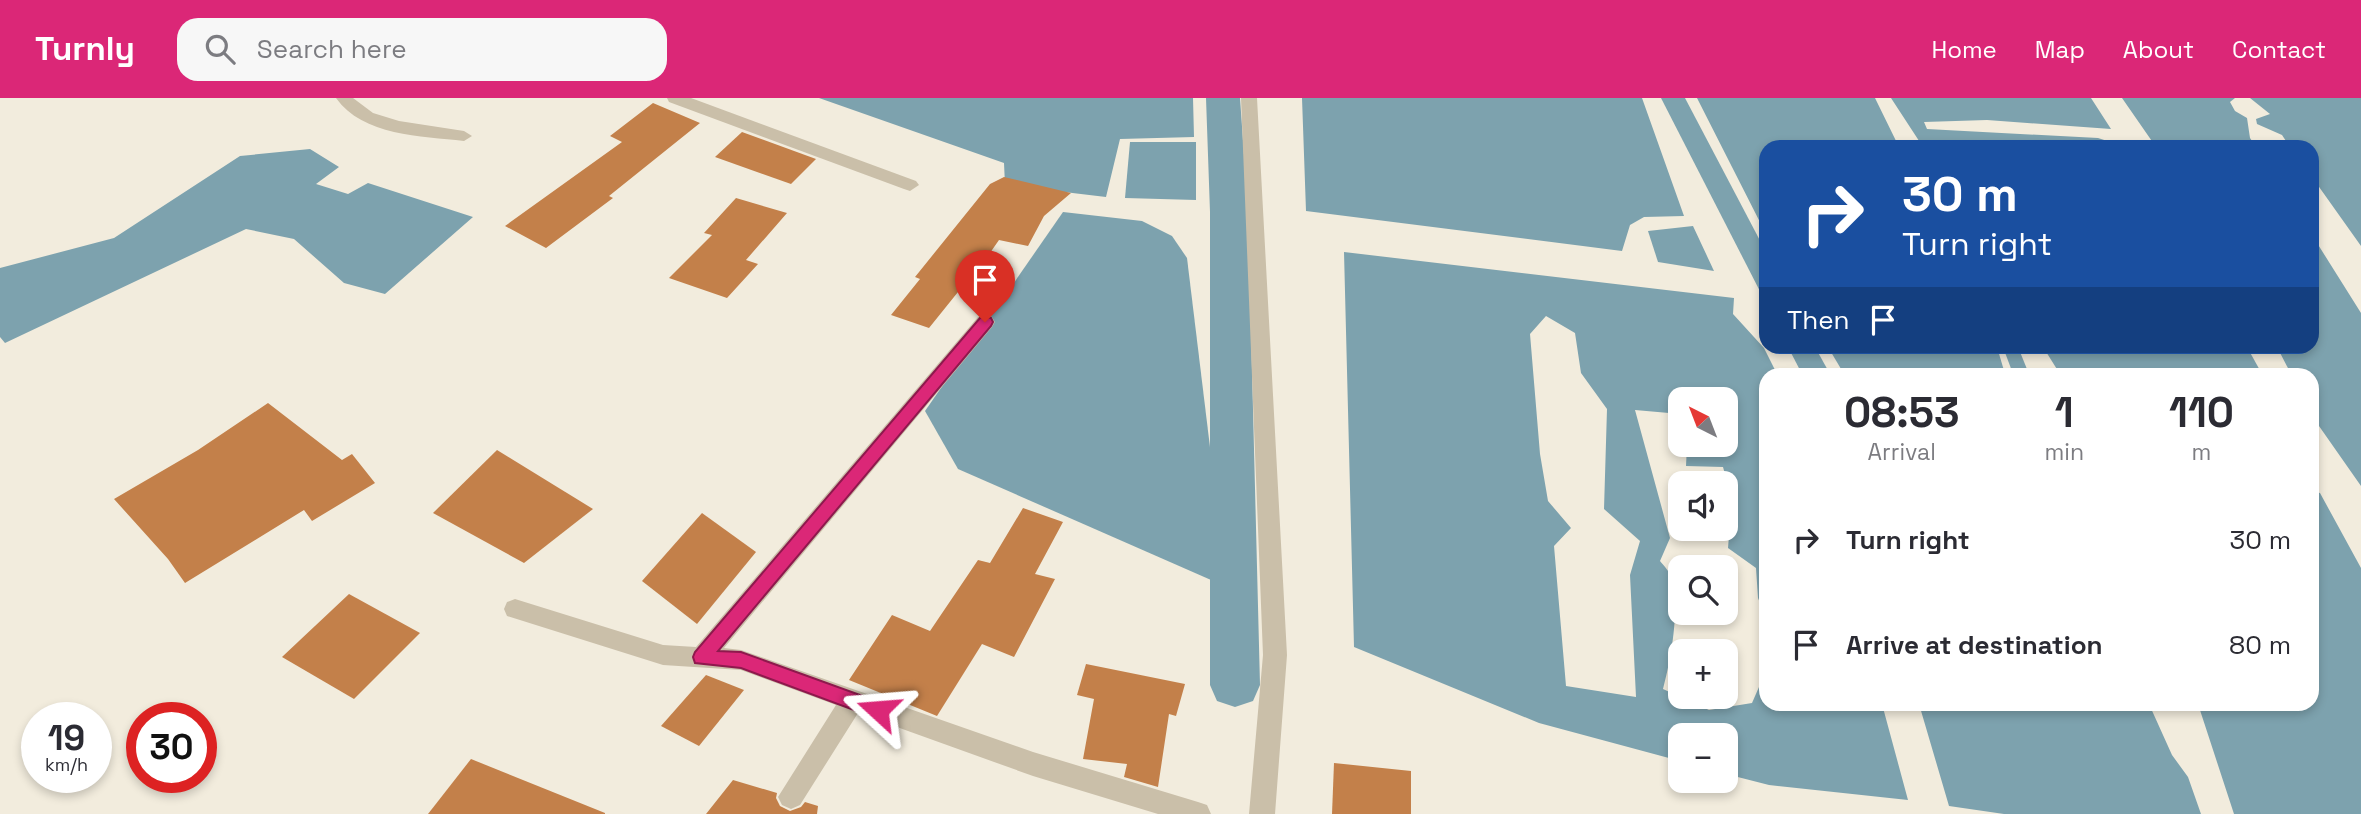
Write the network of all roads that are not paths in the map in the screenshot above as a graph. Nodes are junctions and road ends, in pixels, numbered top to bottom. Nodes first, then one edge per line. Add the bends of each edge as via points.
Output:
1 (344, 98) edge
2 (675, 98) edge
3 (1249, 98) edge
4 (464, 136) dead end
5 (910, 185) dead end
6 (985, 322) dead end
7 (515, 608) dead end
8 (702, 657) junction
9 (852, 701) junction
10 (791, 797) dead end
11 (1198, 814) edge
12 (1262, 814) edge

1 - 4 street via 372,121
2 - 5 street
3 - 12 street via 1275,655
6 - 8 street
7 - 8 street via 663,655
8 - 9 street via 741,660
9 - 10 street
9 - 11 street via 1033,764

